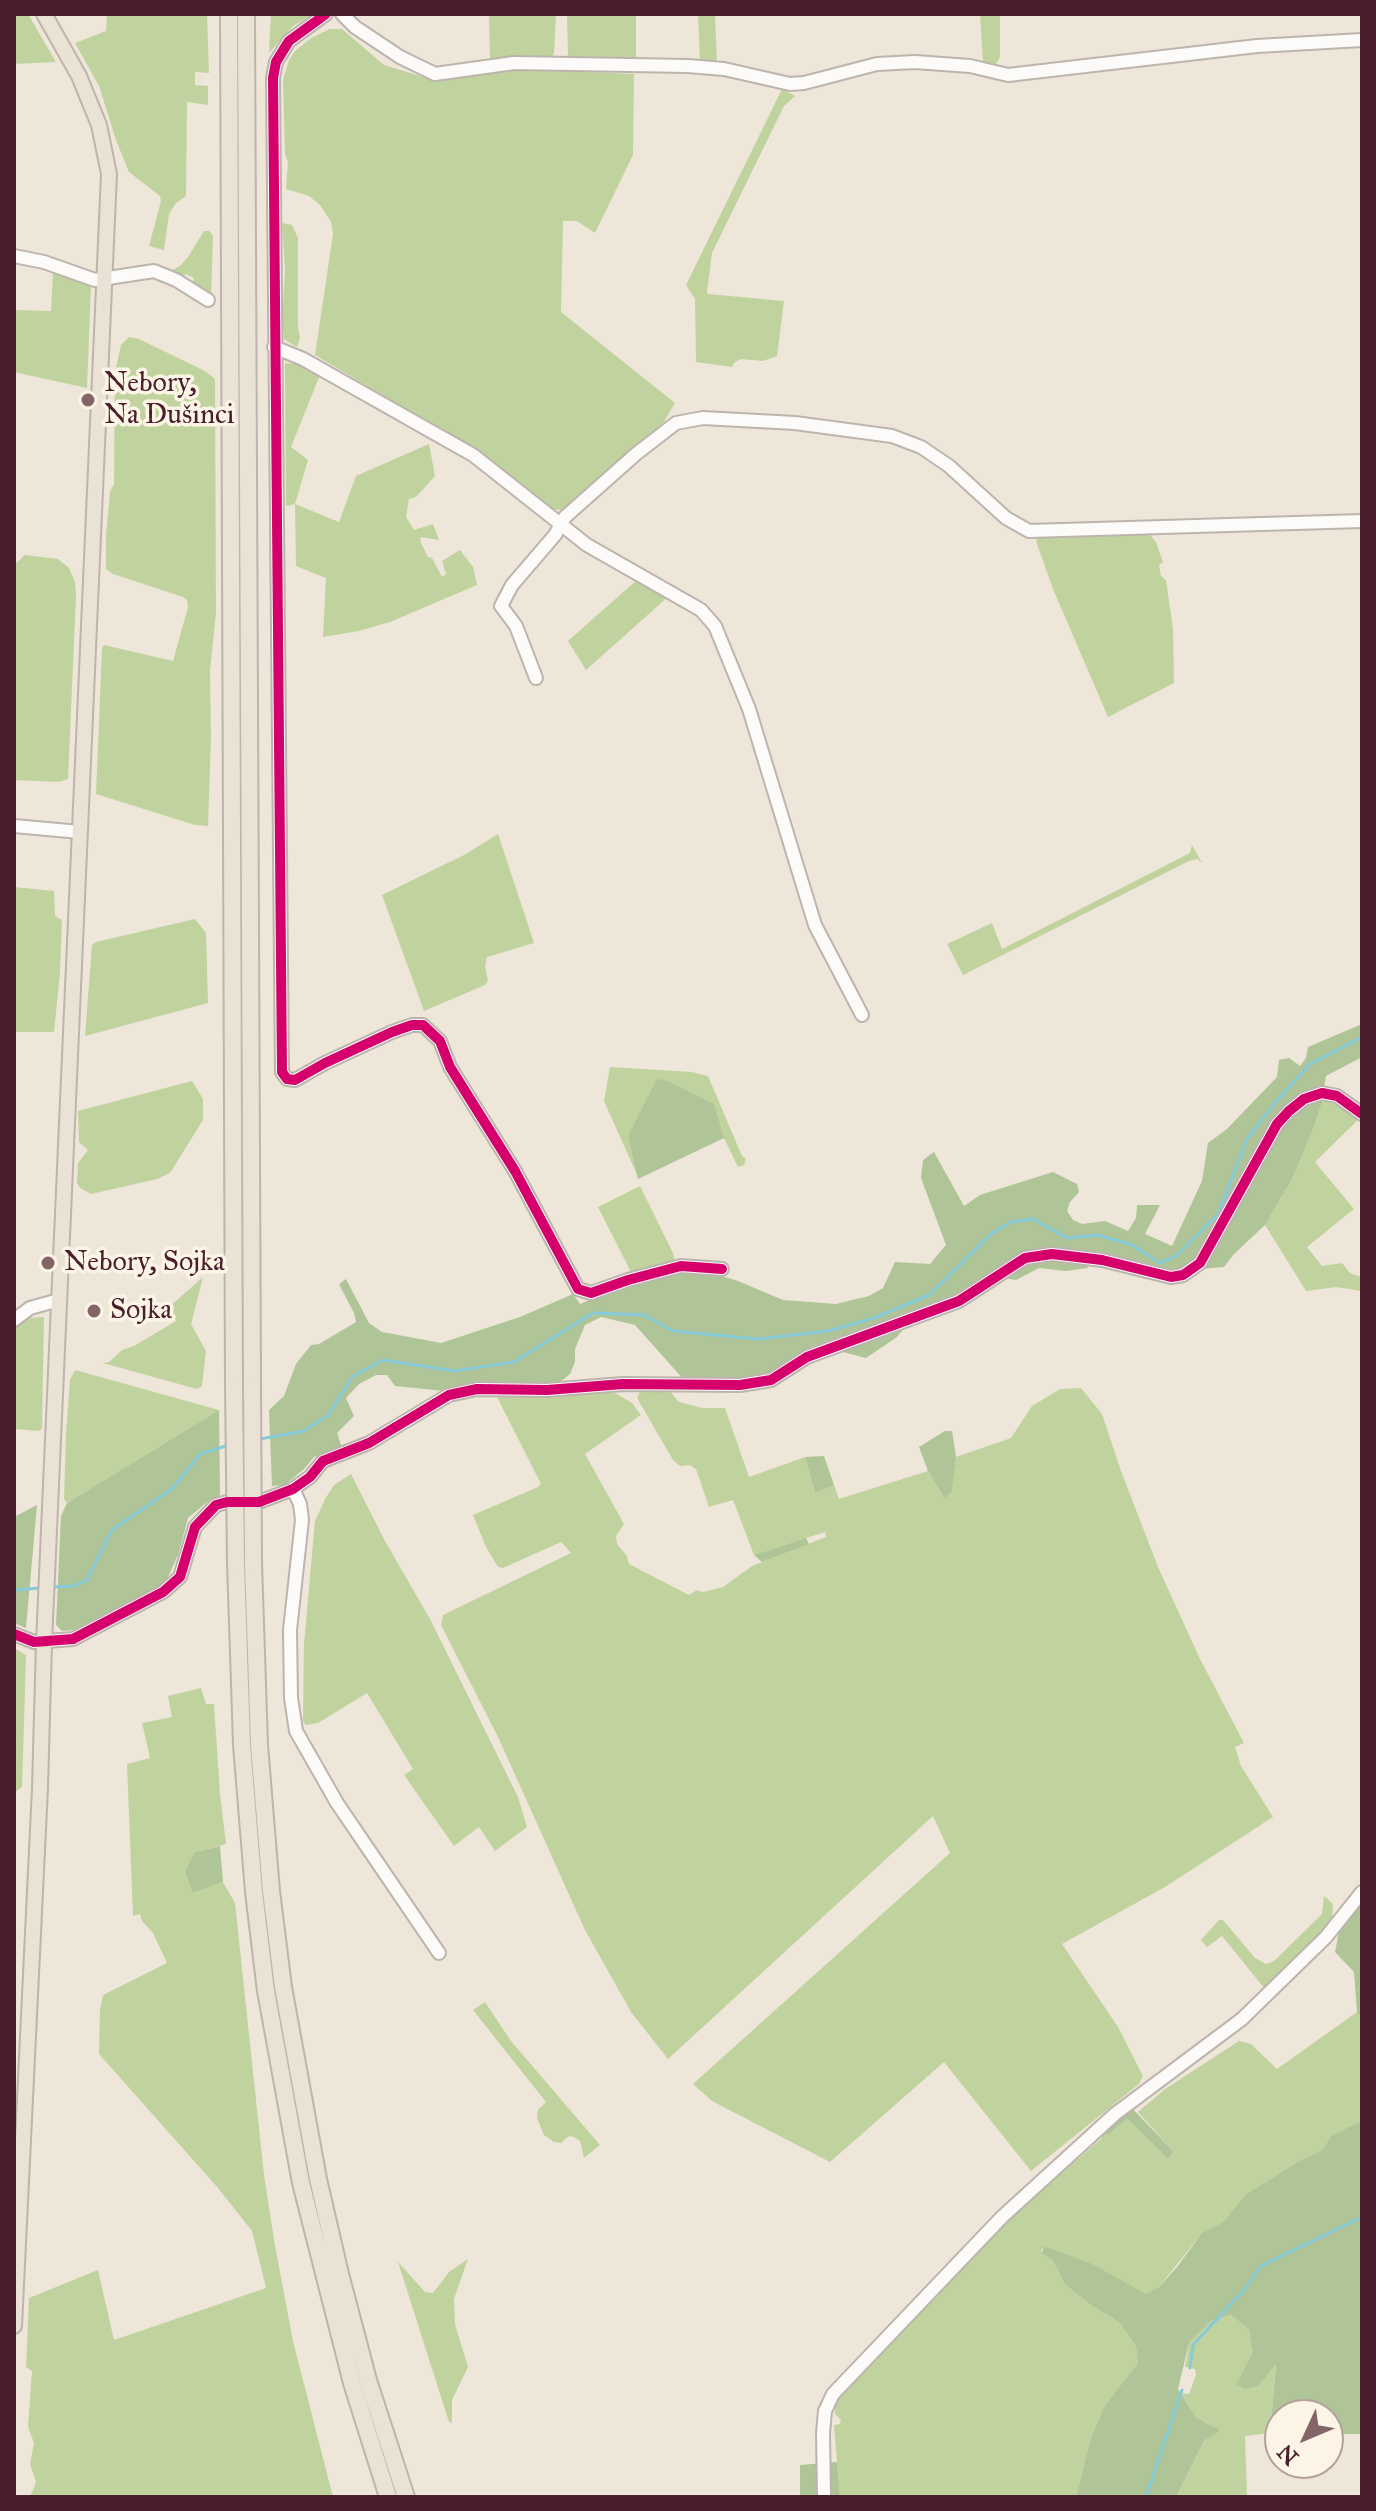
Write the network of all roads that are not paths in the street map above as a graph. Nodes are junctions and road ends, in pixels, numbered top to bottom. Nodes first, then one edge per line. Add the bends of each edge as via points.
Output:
1 (44, 14) edge
2 (229, 14) edge
3 (246, 14) edge
4 (326, 14) edge
5 (342, 14) edge
6 (1362, 40) edge
7 (14, 256) edge
8 (104, 280) junction
9 (208, 300) dead end
10 (274, 347) junction
11 (1362, 521) edge
12 (562, 524) junction
13 (536, 678) dead end
14 (14, 826) edge
15 (80, 832) junction
16 (862, 1015) dead end
17 (1362, 1114) edge
18 (722, 1269) dead end
19 (59, 1300) junction
20 (14, 1320) edge
21 (293, 1489) junction
22 (244, 1562) junction
23 (14, 1634) edge
24 (44, 1643) junction
25 (1362, 1892) edge
26 (439, 1953) dead end
27 (14, 2326) edge
28 (388, 2497) edge
29 (406, 2497) edge
30 (824, 2497) edge

1 - 8 main road via 99,125 109,174
2 - 22 highway, bridge via 234,1384
3 - 22 highway, bridge via 252,1384
4 - 10 street via 289,41 273,78
5 - 6 street via 400,57 435,74 514,63 688,66 790,84 877,64 970,66 1008,75 1257,46
7 - 8 street
8 - 9 street via 154,271
8 - 15 main road
10 - 12 street via 473,455
10 - 18 street via 282,1072 295,1080 392,1032 423,1025 440,1041 578,1289 591,1293 681,1266
11 - 12 street via 1029,531 1006,518 949,466 892,436 703,418 676,423
12 - 13 street via 501,606 516,626
12 - 16 street via 618,564 686,599 715,626 753,722 815,925
14 - 15 street
15 - 19 main road
17 - 21 street via 1348,1101 1322,1093 1289,1111 1200,1263 1183,1275 1052,1254 1025,1258 959,1301 807,1357 771,1380 740,1385 477,1389 449,1395 369,1443 323,1461
19 - 20 street via 30,1308
19 - 24 main road
21 - 24 street via 259,1502 216,1505 195,1527 185,1564 163,1592 73,1639
21 - 26 street via 302,1520 290,1659 296,1731 337,1803
22 - 28 highway via 243,1760 268,2004 301,2183 352,2383
22 - 29 highway via 283,1987 340,2274
23 - 24 street
24 - 27 main road
25 - 30 street via 1326,1937 1242,2019 1115,2114 1002,2217 833,2394 823,2433

